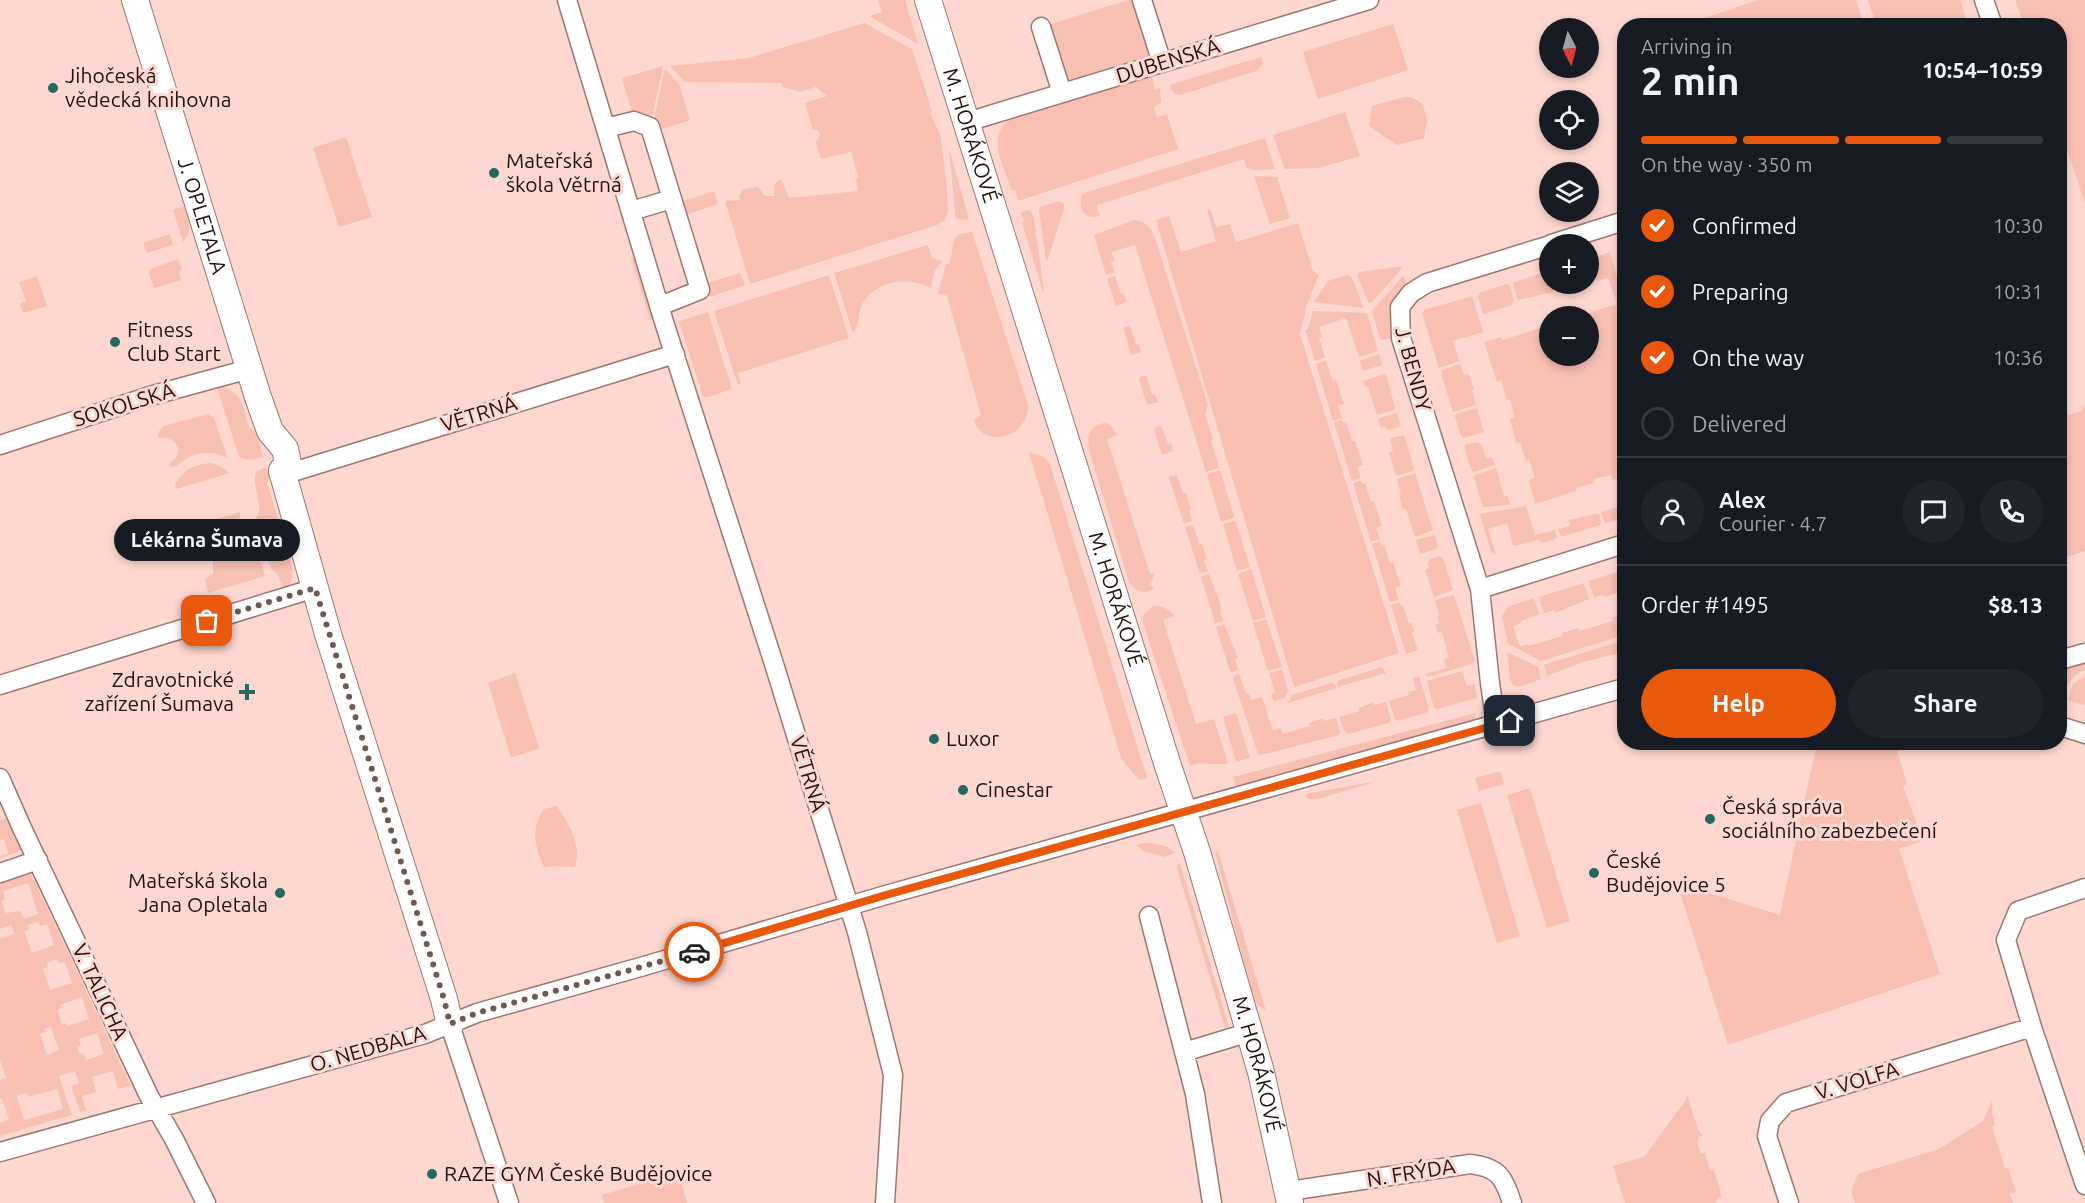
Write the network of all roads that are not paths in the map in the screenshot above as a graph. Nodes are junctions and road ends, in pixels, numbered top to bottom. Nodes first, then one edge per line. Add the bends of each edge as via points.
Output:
1 (135, 0) edge
2 (567, 0) edge
3 (928, 0) edge
4 (1142, 0) edge
5 (1369, 0) edge
6 (1984, 0) edge
7 (1990, 18) edge
8 (1041, 27) dead end
9 (1162, 63) junction
10 (1062, 93) junction
11 (967, 122) junction
12 (606, 129) junction
13 (672, 199) junction
14 (631, 212) junction
15 (1617, 223) edge
16 (1584, 234) edge
17 (1539, 248) edge
18 (660, 306) junction
19 (675, 354) junction
20 (249, 369) junction
21 (0, 445) edge
22 (282, 473) junction
23 (1617, 546) edge
24 (315, 588) junction
25 (1480, 589) junction
26 (2085, 653) edge
27 (2067, 658) edge
28 (0, 685) edge
29 (1617, 690) edge
30 (1497, 725) junction
31 (2067, 728) edge
32 (2085, 734) edge
33 (0, 778) edge
34 (1184, 812) junction
35 (38, 860) junction
36 (0, 873) edge
37 (2085, 888) edge
38 (850, 906) junction
39 (1149, 916) dead end
40 (450, 1024) junction
41 (2032, 1027) junction
42 (1250, 1032) junction
43 (1184, 1052) junction
44 (155, 1108) junction
45 (0, 1152) edge
46 (2085, 1185) edge
47 (1290, 1197) edge
48 (1511, 1197) edge
49 (206, 1203) edge
50 (509, 1203) edge
51 (885, 1203) edge
52 (1212, 1203) edge
53 (1789, 1203) edge

1 - 20 street, J. OPLETALA
2 - 12 street, VĚTRNÁ
3 - 11 street, M. HORÁKOVÉ
4 - 9 street
5 - 9 street, DUBENSKÁ
6 - 7 street
8 - 10 street
9 - 10 street, DUBENSKÁ
10 - 11 street, DUBENSKÁ
11 - 34 street, M. HORÁKOVÉ
12 - 13 street via 634,121 650,127
12 - 14 street, VĚTRNÁ
13 - 14 street
13 - 18 street via 700,290
14 - 18 street, VĚTRNÁ
15 - 16 street, J. BENDY
17 - 25 street, J. BENDY via 1427,283 1411,293 1400,307 1401,338
18 - 19 street, VĚTRNÁ
19 - 22 street, VĚTRNÁ
19 - 38 street, VĚTRNÁ
20 - 21 street, SOKOLSKÁ via 150,396
20 - 22 street, J. OPLETALA via 270,431 269,460
22 - 24 street, J. OPLETALA
23 - 25 street
24 - 28 street
24 - 40 street, J. OPLETALA
25 - 30 street, J. BENDY
26 - 27 street
29 - 30 street, O. NEDBALA
30 - 34 street, O. NEDBALA
31 - 32 street
33 - 35 street, V. TALICHA
34 - 38 street, O. NEDBALA
34 - 42 street, M. HORÁKOVÉ
35 - 36 street
35 - 44 street, V. TALICHA
37 - 41 street via 2018,911 2006,940
38 - 40 street, O. NEDBALA
38 - 51 street, VĚTRNÁ via 893,1075
39 - 43 street
40 - 44 street, O. NEDBALA
40 - 50 street, J. OPLETALA
41 - 46 street
41 - 53 street, V. VOLFA via 1786,1103 1770,1121 1767,1136
42 - 43 street
42 - 47 street, M. HORÁKOVÉ
43 - 52 street via 1195,1094
44 - 45 street, O. NEDBALA
44 - 49 street, V. TALICHA
47 - 48 street, N. FRÝDA via 1470,1164 1486,1166 1502,1176

